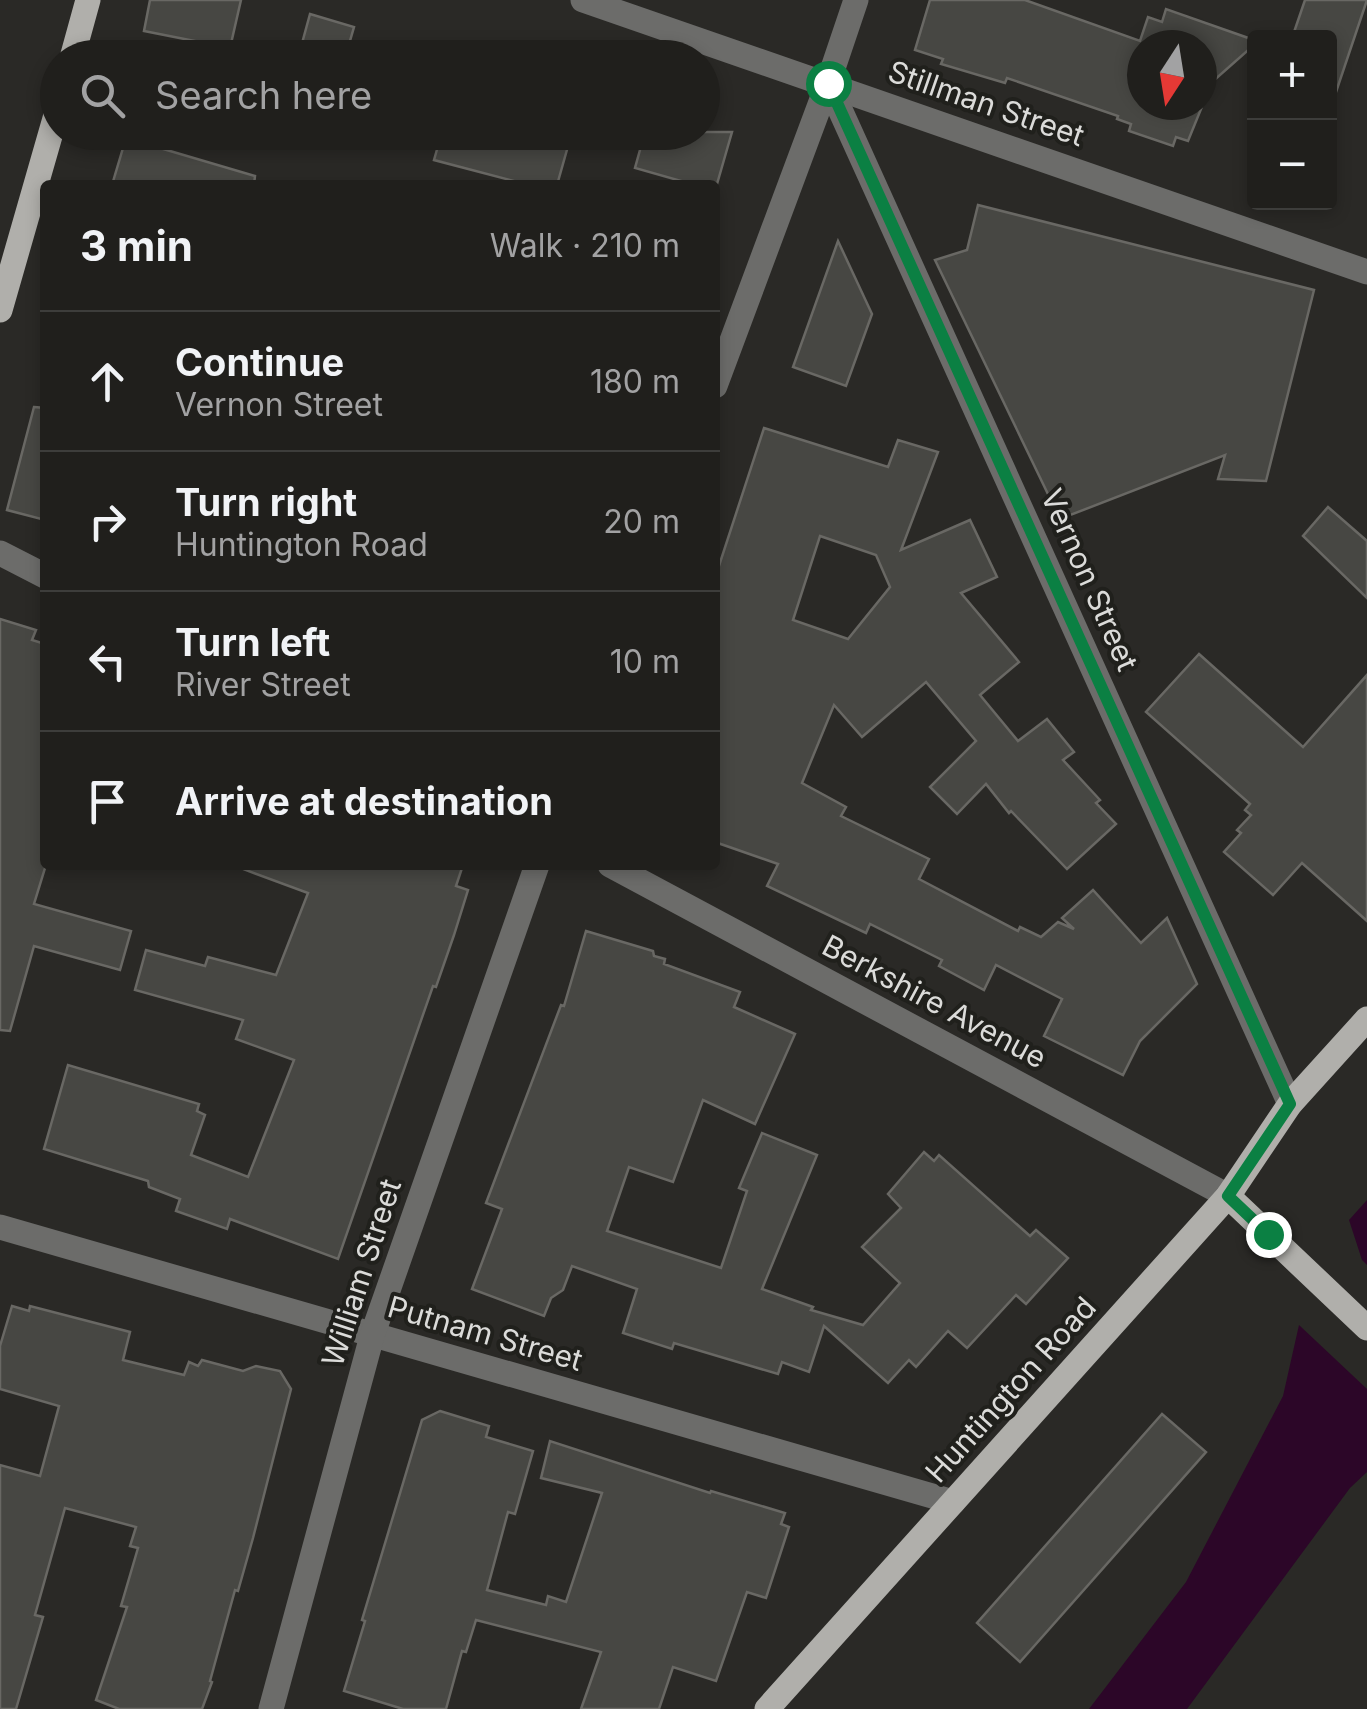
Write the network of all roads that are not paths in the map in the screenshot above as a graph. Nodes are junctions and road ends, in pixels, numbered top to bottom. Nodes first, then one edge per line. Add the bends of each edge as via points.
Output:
1 (88, 0) edge
2 (583, 0) edge
3 (856, 0) edge
4 (77, 40) edge
5 (701, 40) edge
6 (720, 46) edge
7 (828, 83) junction
8 (46, 150) edge
9 (1366, 269) edge
10 (0, 310) edge
11 (720, 373) edge
12 (0, 553) edge
13 (40, 573) edge
14 (535, 870) edge
15 (619, 870) edge
16 (1367, 1019) edge
17 (1290, 1104) junction
18 (1228, 1196) junction
19 (0, 1228) edge
20 (1367, 1328) edge
21 (372, 1336) junction
22 (954, 1502) junction
23 (271, 1709) edge
24 (767, 1709) edge

1 - 4 main road
2 - 5 street, Stillman Street
3 - 7 street
6 - 7 street, Stillman Street
7 - 9 street, Stillman Street
7 - 11 street
7 - 17 street, Vernon Street
8 - 10 main road
12 - 13 street
14 - 21 street, William Street
15 - 18 street, Berkshire Avenue
16 - 17 main road, Huntington Road
17 - 18 main road, Huntington Road
18 - 20 main road
18 - 22 main road, Huntington Road
19 - 21 street, Putnam Street
21 - 22 street, Putnam Street
21 - 23 street, William Street
22 - 24 main road, Huntington Road

